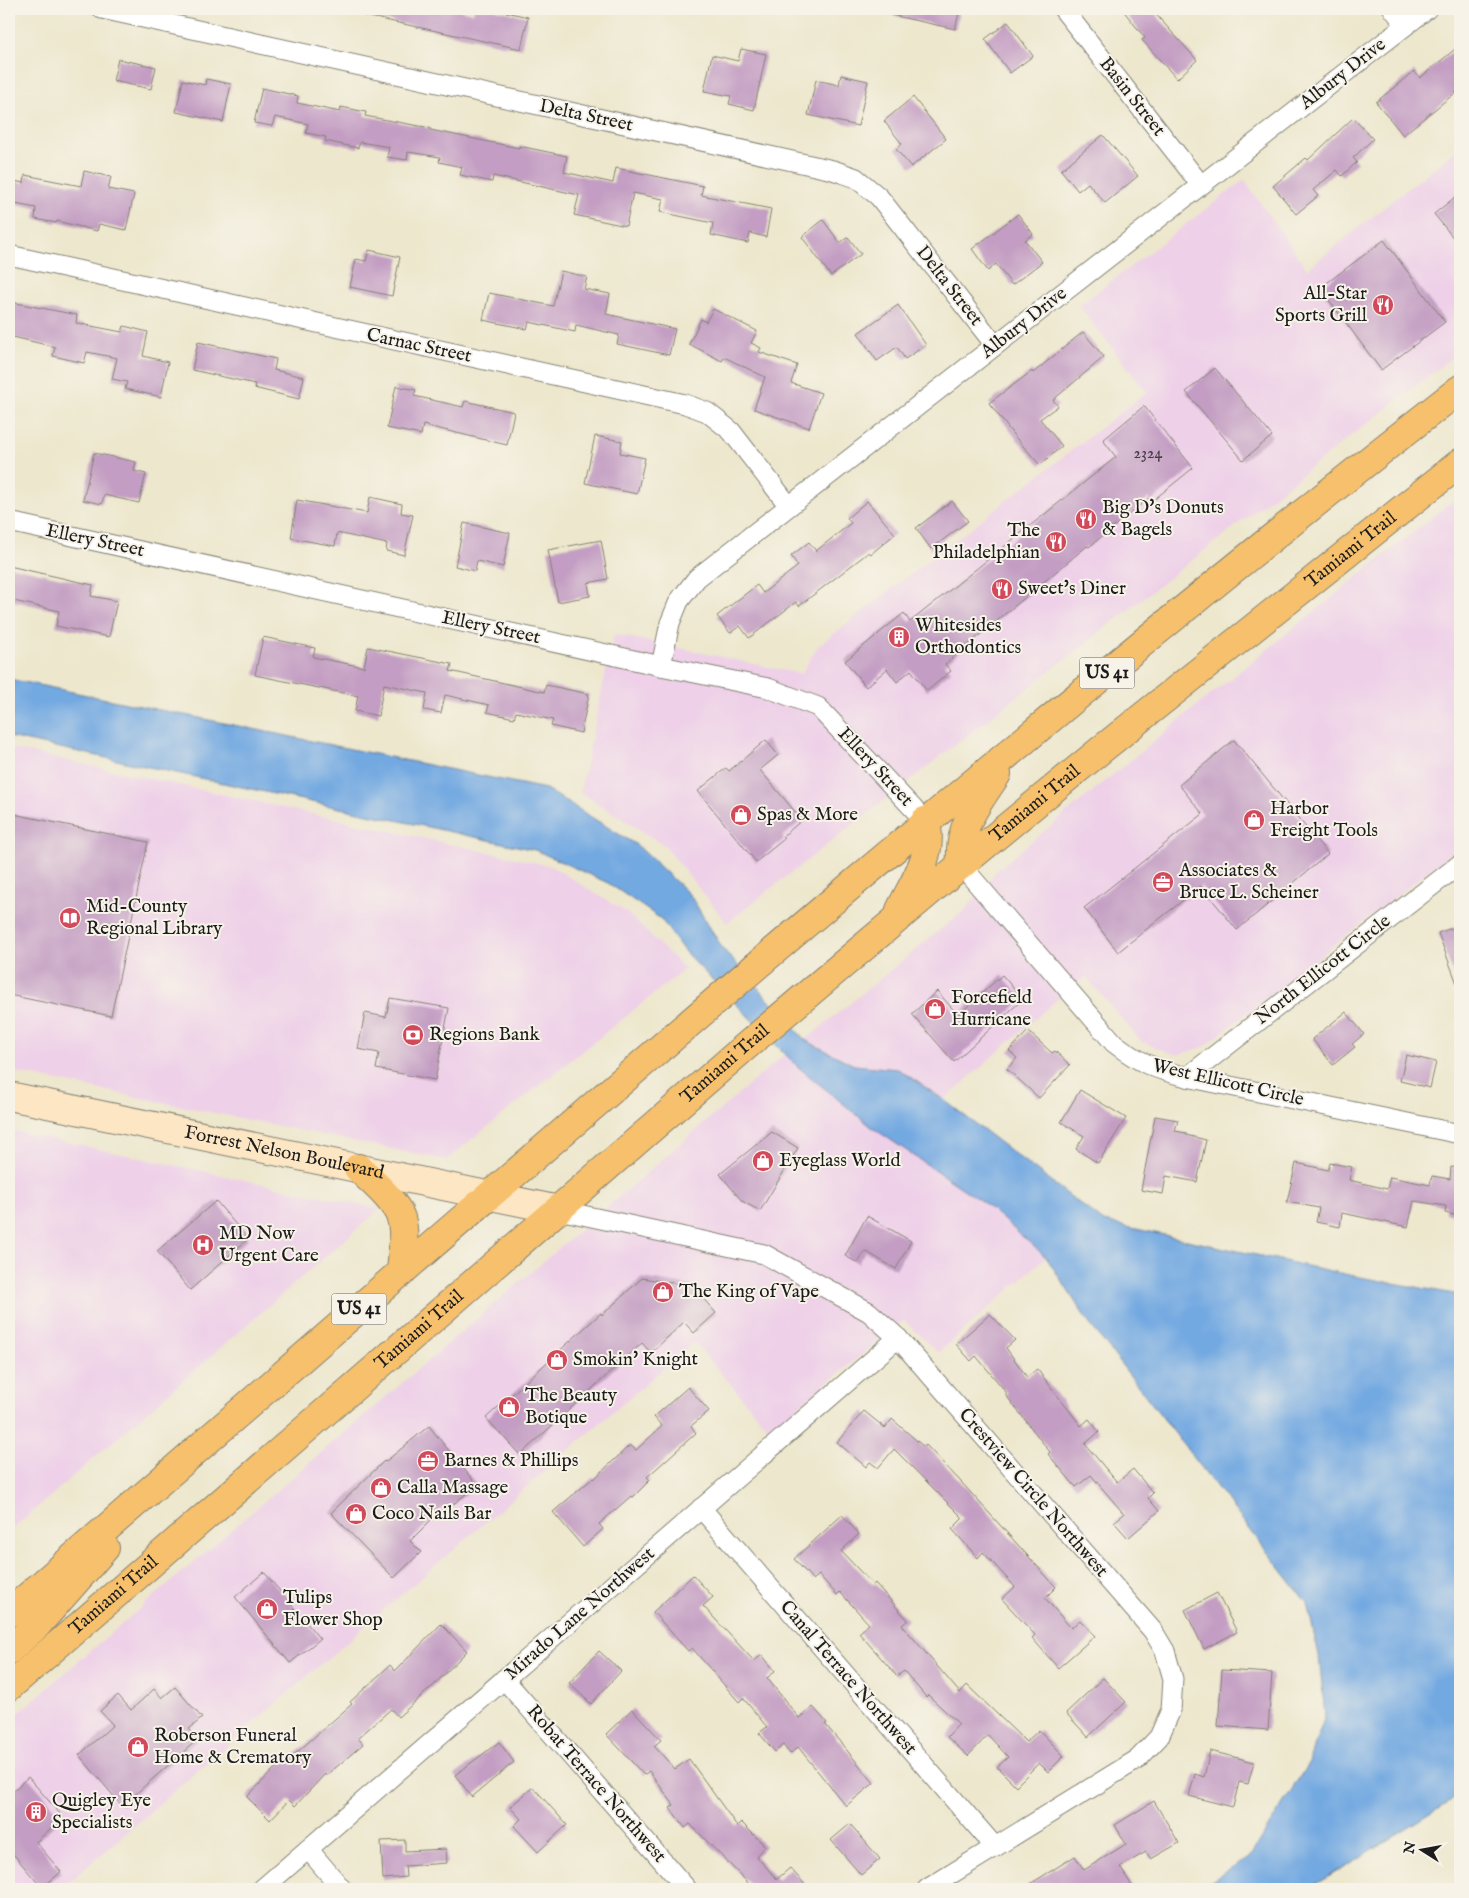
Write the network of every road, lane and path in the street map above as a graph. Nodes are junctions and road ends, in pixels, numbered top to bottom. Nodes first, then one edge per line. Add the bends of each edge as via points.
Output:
1 (102, 9) edge
2 (1063, 9) edge
3 (1394, 9) edge
4 (1427, 9) edge
5 (1406, 25) junction
6 (1201, 185) junction
7 (9, 255) edge
8 (995, 345) junction
9 (1460, 389) edge
10 (1460, 463) edge
11 (790, 506) junction
12 (9, 522) edge
13 (661, 666) junction
14 (1015, 748) junction
15 (925, 821) junction
16 (1460, 864) edge
17 (961, 865) junction
18 (895, 920) junction
19 (1187, 1077) junction
20 (9, 1096) edge
21 (1460, 1134) edge
22 (358, 1168) junction
23 (489, 1196) junction
24 (559, 1210) junction
25 (401, 1273) junction
26 (898, 1338) junction
27 (176, 1468) junction
28 (701, 1508) junction
29 (9, 1612) edge
30 (9, 1650) edge
31 (504, 1679) junction
32 (9, 1687) edge
33 (995, 1847) junction
34 (308, 1850) junction
35 (262, 1889) edge
36 (342, 1889) edge
37 (687, 1889) edge
38 (927, 1889) edge

1 - 8 street, Delta Street via 834,170 856,178 879,197
2 - 6 street, Basin Street
3 - 5 street
4 - 5 street, Albury Drive
5 - 6 street, Albury Drive
6 - 8 street, Albury Drive
7 - 11 street, Carnac Street via 685,404 707,412 731,431
8 - 11 street, Albury Drive
9 - 14 main road, US 41
10 - 17 main road, Tamiami Trail / US 41
11 - 13 street, Albury Drive via 697,578 678,601
12 - 13 street, Ellery Street
13 - 15 street, Ellery Street via 768,688 818,707
14 - 15 main road, US 41
14 - 17 main road via 972,811 959,848
15 - 18 main road via 929,846
15 - 23 main road, US 41
16 - 19 street, North Ellicott Circle
17 - 18 main road, Tamiami Trail / US 41
17 - 19 street, West Ellicott Circle via 1114,1043 1136,1060
18 - 24 main road, Tamiami Trail / US 41
19 - 21 street, West Ellicott Circle
20 - 22 street, Forrest Nelson Boulevard
22 - 23 street, Forrest Nelson Boulevard
22 - 25 main road via 388,1198 401,1218
23 - 24 street, Forrest Nelson Boulevard
23 - 25 main road, US 41
24 - 26 street, Crestview Circle Northwest via 764,1254 869,1312
24 - 32 main road, Tamiami Trail / US 41
25 - 27 main road, US 41
26 - 28 street, Mirado Lane Northwest
26 - 33 street, Crestview Circle Northwest via 1152,1631 1165,1650 1173,1680 1171,1710 1159,1737 1138,1759
27 - 29 main road, US 41
27 - 30 main road via 37,1625
28 - 31 street, Mirado Lane Northwest
28 - 33 street, Canal Terrace Northwest
31 - 34 street, Mirado Lane Northwest
31 - 37 street, Robat Terrace Northwest
33 - 38 street, Crestview Circle Northwest
34 - 35 street, Mirado Lane Northwest
34 - 36 street

